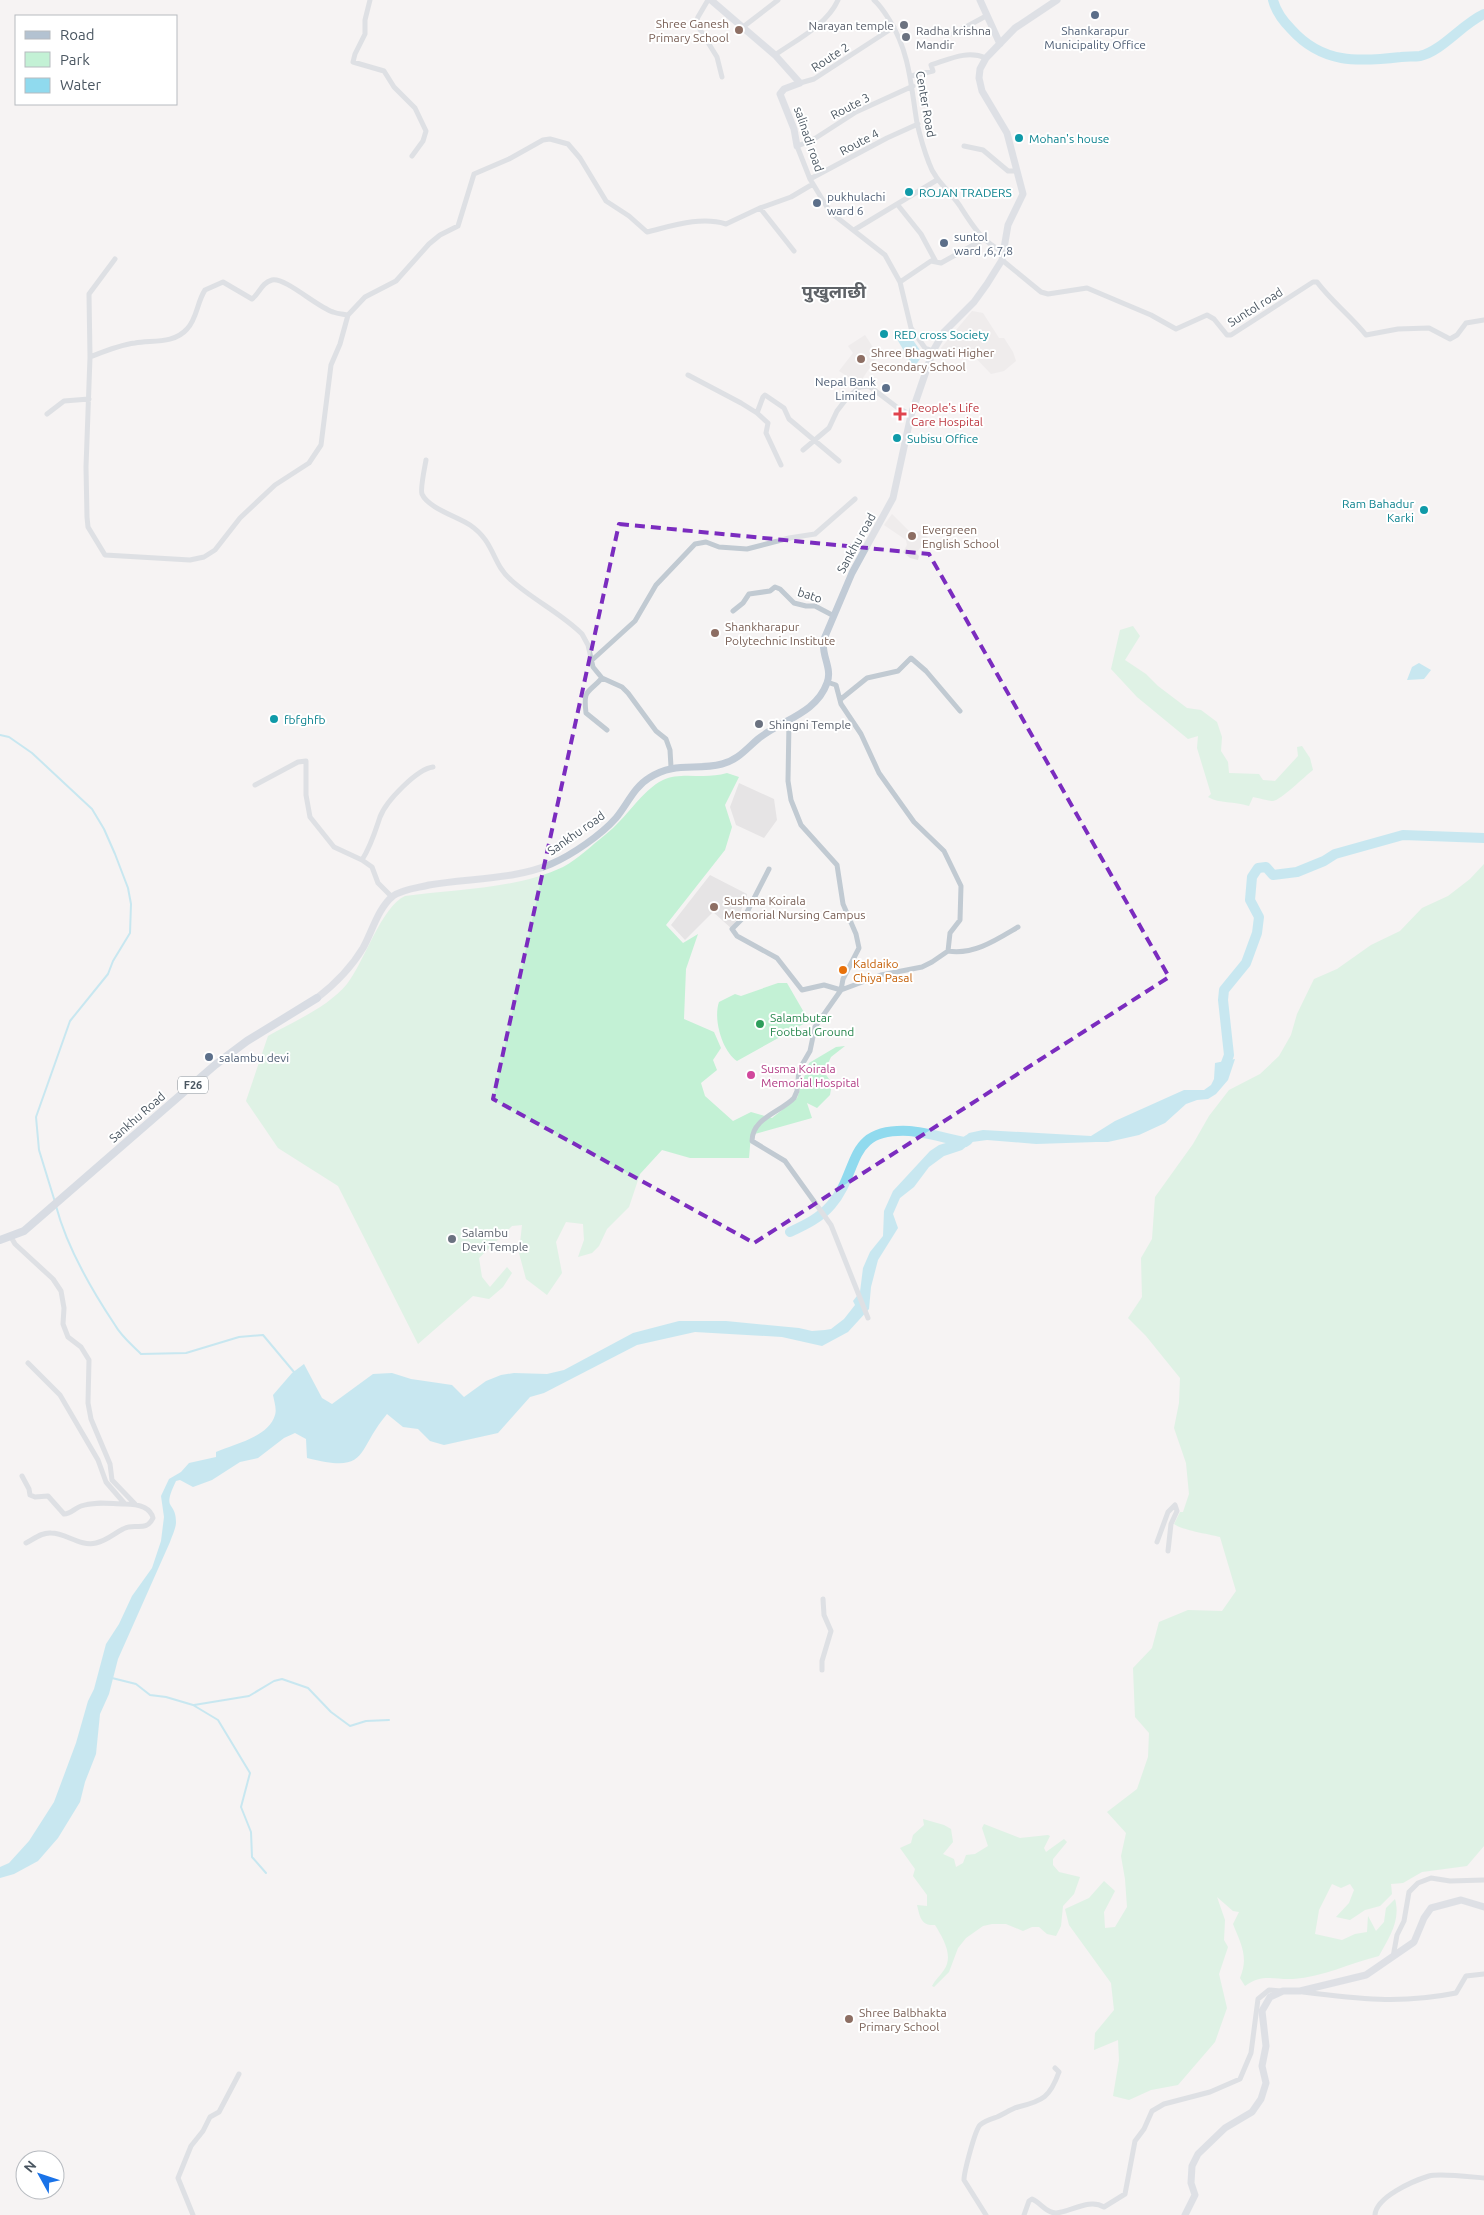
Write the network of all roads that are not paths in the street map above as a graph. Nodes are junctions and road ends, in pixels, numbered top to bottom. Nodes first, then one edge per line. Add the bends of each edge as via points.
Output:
1 (370, 0) edge
2 (710, 0) edge
3 (778, 0) edge
4 (838, 0) edge
5 (874, 0) edge
6 (980, 0) edge
7 (1057, 0) edge
8 (986, 16) junction
9 (743, 27) junction
10 (894, 27) junction
11 (953, 34) dead end
12 (1000, 44) junction
13 (775, 55) junction
14 (986, 58) junction
15 (910, 76) junction
16 (722, 77) dead end
17 (800, 83) junction
18 (913, 86) junction
19 (918, 124) junction
20 (798, 146) junction
21 (964, 146) dead end
22 (412, 156) dead end
23 (1017, 171) junction
24 (937, 180) junction
25 (812, 181) junction
26 (897, 204) junction
27 (760, 208) junction
28 (854, 230) junction
29 (984, 239) junction
30 (794, 251) dead end
31 (1003, 256) junction
32 (115, 259) dead end
33 (936, 262) junction
34 (900, 282) junction
35 (348, 315) junction
36 (1484, 320) edge
37 (933, 351) junction
38 (90, 357) junction
39 (688, 375) dead end
40 (89, 399) junction
41 (757, 413) junction
42 (47, 414) dead end
43 (911, 415) junction
44 (813, 440) junction
45 (804, 450) dead end
46 (426, 460) dead end
47 (839, 461) dead end
48 (781, 465) dead end
49 (855, 499) dead end
50 (733, 611) dead end
51 (834, 616) junction
52 (591, 661) junction
53 (602, 678) junction
54 (827, 682) junction
55 (840, 699) junction
56 (960, 711) dead end
57 (789, 722) junction
58 (607, 730) dead end
59 (434, 767) dead end
60 (671, 767) junction
61 (254, 785) dead end
62 (362, 860) junction
63 (768, 869) dead end
64 (392, 897) junction
65 (1018, 927) dead end
66 (948, 951) junction
67 (841, 990) junction
68 (317, 998) joint
69 (11, 1237) junction
70 (0, 1240) edge
71 (868, 1318) dead end
72 (28, 1363) dead end
73 (22, 1476) dead end
74 (125, 1504) junction
75 (135, 1504) junction
76 (1157, 1542) dead end
77 (26, 1543) dead end
78 (1168, 1551) dead end
79 (822, 1599) dead end
80 (822, 1670) dead end
81 (1484, 1880) edge
82 (1484, 1907) edge
83 (1393, 1957) junction
84 (1484, 1974) edge
85 (1283, 1991) junction
86 (1300, 1991) junction
87 (1055, 2068) dead end
88 (239, 2074) dead end
89 (1484, 2178) edge
90 (193, 2215) edge
91 (986, 2215) edge
92 (1024, 2215) edge
93 (1185, 2215) edge
94 (1375, 2215) edge

1 - 22 street via 365,34 353,62 384,71 414,108 426,131
2 - 9 main road
2 - 16 street via 696,23 718,57
3 - 9 street
4 - 13 street via 825,18 806,35
5 - 10 street, Center Road
6 - 8 main road
7 - 12 main road via 1015,28
8 - 11 street
8 - 12 main road
9 - 13 main road
10 - 15 street, Center Road via 904,47
10 - 17 street, Route 2 via 814,79
12 - 14 main road
13 - 17 main road
14 - 15 street via 976,53 962,55 931,65 933,71
14 - 23 main road via 980,69 980,85 1007,132
15 - 18 street, Center Road
17 - 20 main road, salinadi road via 780,94
18 - 19 street, Center Road
18 - 20 street, Route 3 via 856,112
19 - 24 street, Center Road
19 - 25 street, Route 4
20 - 25 street, salinadi road
21 - 23 street via 983,150 1008,171
23 - 31 main road via 1023,194 1008,226
24 - 26 street
24 - 29 street, Center Road
25 - 27 street, Route 4 via 792,197
25 - 28 street, salinadi road via 830,212
26 - 28 street
26 - 33 street via 921,234
27 - 30 street
27 - 35 street, Route 4 via 726,224 700,221 647,232 606,201 568,144 543,140 474,174 458,226 440,235 396,281 365,297
28 - 34 street, salinadi road via 885,255
29 - 31 street, Center Road
29 - 33 street via 941,263
31 - 36 street, Suntol road via 1041,292 1048,294 1087,288 1176,329 1207,315 1224,333 1231,335 1313,282 1317,282 1328,298 1344,310 1366,335 1429,328 1450,339 1466,323
31 - 37 main road, Sankhu road via 988,284 944,332
32 - 38 street via 89,294
33 - 34 street via 931,261
34 - 37 street, salinadi road via 911,328 925,348
35 - 38 street via 333,312 282,280 266,283 252,299 224,282 205,290 191,324 179,336 166,341 135,343
35 - 40 street via 331,365 318,451 302,470 275,484 240,518 215,550 198,559 105,555 88,527
37 - 43 main road, Sankhu road
38 - 40 street
39 - 41 street
40 - 42 street via 60,403
41 - 44 street via 766,395 784,408 789,419
41 - 48 street via 768,423 766,433
43 - 44 street via 873,389 860,387 847,398 828,428
43 - 51 main road, Sankhu road via 893,498 861,554
44 - 45 street
44 - 47 street
46 - 52 street via 424,497 479,532 510,580 582,634
49 - 52 street via 815,534 747,549 719,547 706,542 695,544 656,585 634,621
50 - 51 street, bato via 749,594 770,591 774,587 794,603 815,606
51 - 54 main road, Sankhu road via 823,643 829,674
52 - 53 street
53 - 58 street via 584,698 586,713
53 - 60 street via 622,687 666,739
54 - 55 street via 836,684
54 - 57 main road, Sankhu road via 811,706
55 - 56 street via 866,678 898,671 911,658
55 - 66 street via 879,774 914,822 944,851 961,886 960,920 950,933
57 - 60 main road, Sankhu road via 758,739 730,762 713,766
57 - 67 street via 788,781 791,800 801,825 837,865 843,904 858,943 858,952 843,978
59 - 62 street via 417,774 384,810 372,844
60 - 64 main road, Sankhu road via 647,779 602,831 551,864 519,873 405,890
61 - 62 street via 306,761 310,818 334,847
62 - 64 street via 372,868 378,883
63 - 67 street via 745,916 732,929 737,936 778,958 802,990 824,985
64 - 68 main road, F26 via 346,973
65 - 66 street via 981,947
66 - 67 street via 922,967 881,974
67 - 71 street via 815,1026 810,1051 799,1070 794,1098 764,1120 752,1138 755,1145 785,1161 826,1218 844,1254
68 - 69 main road, Sankhu Road / F26 via 240,1046 174,1099 24,1231
69 - 70 main road, Sankhu Road / F26
69 - 75 street via 61,1291 63,1324 68,1337 90,1360 88,1404 108,1457 112,1480
72 - 74 street via 60,1395 98,1460 106,1482
73 - 74 street via 30,1495 48,1496 64,1514 81,1506
74 - 75 street
75 - 77 street via 153,1516 145,1527 123,1528 94,1544 50,1532
76 - 78 street via 1168,1512 1175,1505 1177,1511 1171,1524
79 - 80 street via 831,1631
81 - 83 street via 1431,1878 1418,1883 1408,1892 1404,1921
82 - 83 main road via 1461,1900 1431,1908 1414,1942
83 - 86 main road via 1366,1975
84 - 86 street via 1466,1976 1456,1993 1399,2001
85 - 86 main road
85 - 92 street via 1269,1990 1258,1999 1251,2053 1240,2079 1152,2111 1135,2141 1125,2194 1104,2207 1098,2203 1090,2204 1057,2213 1050,2212 1032,2199
85 - 93 main road via 1270,1997 1262,2011 1266,2046 1262,2066 1266,2083 1261,2099 1252,2112 1225,2128 1198,2154 1192,2166 1191,2182 1195,2195
87 - 91 street via 1059,2072 1045,2098 987,2121 975,2132 964,2180
88 - 90 street via 219,2112 210,2117 192,2146 178,2178
89 - 94 street via 1430,2176 1385,2197 1375,2209

